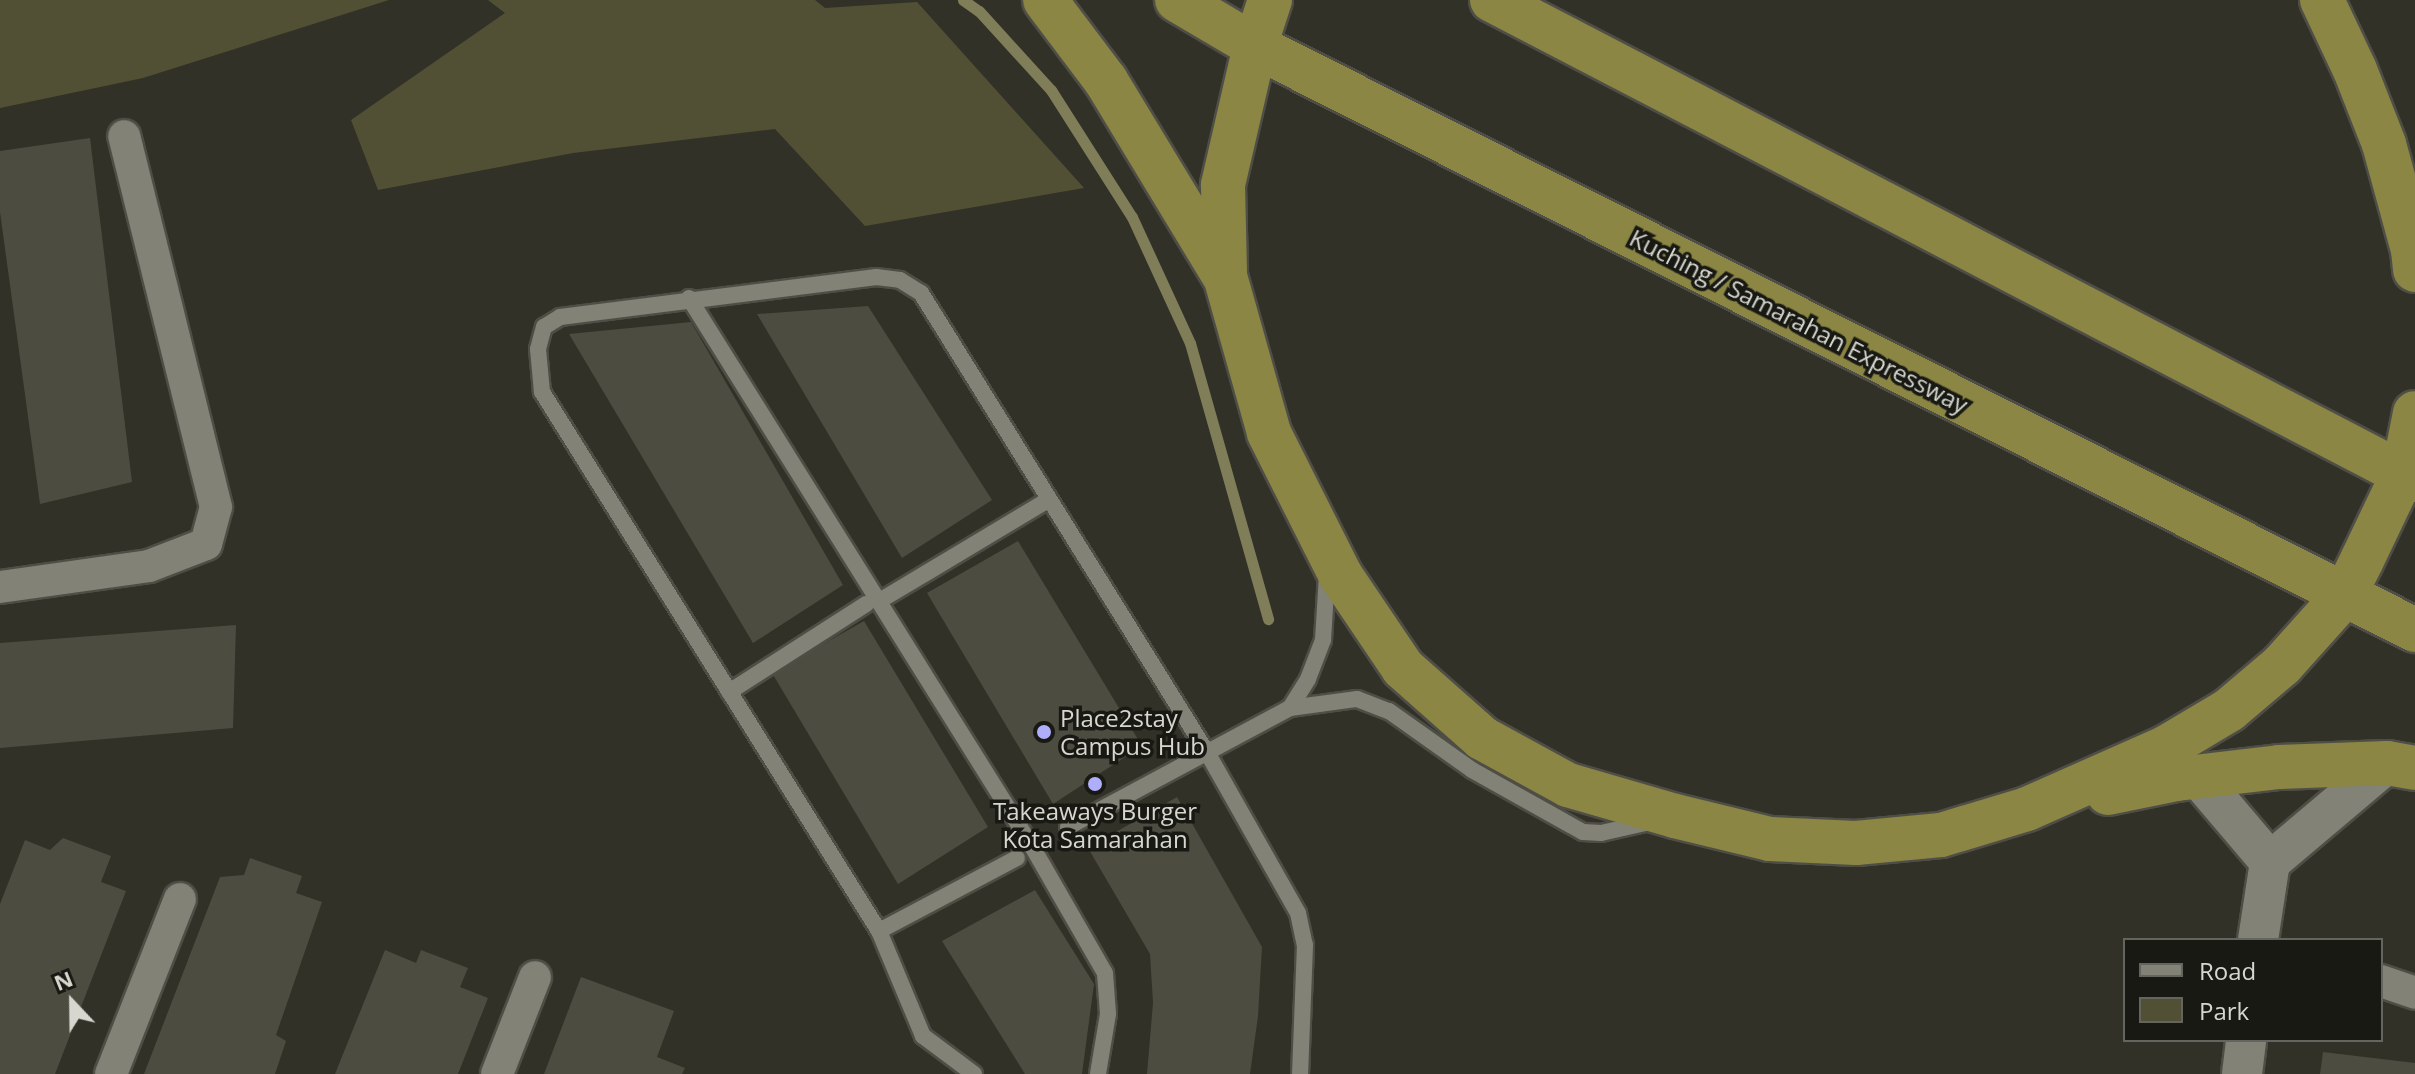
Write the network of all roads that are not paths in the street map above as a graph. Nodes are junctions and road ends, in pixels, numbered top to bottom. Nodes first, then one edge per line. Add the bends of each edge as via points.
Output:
1 (1045, 0) edge
2 (1177, 0) edge
3 (1270, 0) edge
4 (1492, 0) edge
5 (2322, 0) edge
6 (2344, 0) edge
7 (1255, 46) junction
8 (2355, 70) junction
9 (124, 136) dead end
10 (2414, 258) edge
11 (1225, 276) junction
12 (689, 298) junction
13 (2415, 413) edge
14 (2409, 477) edge
15 (1048, 500) junction
16 (1328, 548) junction
17 (0, 587) edge
18 (2344, 596) junction
19 (886, 597) dead end
20 (866, 604) dead end
21 (2415, 630) edge
22 (729, 692) junction
23 (1290, 708) junction
24 (1208, 754) junction
25 (2401, 766) edge
26 (2198, 777) junction
27 (2027, 809) junction
28 (1675, 816) junction
29 (1068, 827) dead end
30 (1017, 858) dead end
31 (2270, 862) junction
32 (180, 899) dead end
33 (879, 931) junction
34 (2258, 938) edge
35 (535, 977) dead end
36 (2383, 982) edge
37 (2415, 993) edge
38 (2246, 1042) edge
39 (111, 1074) edge
40 (497, 1074) edge
41 (974, 1074) edge
42 (1098, 1074) edge
43 (1300, 1074) edge
44 (2242, 1074) edge

1 - 11 highway via 1106,81
2 - 7 highway, Kuching / Samarahan Expressway
3 - 7 highway
4 - 14 highway
5 - 8 highway
6 - 8 street
7 - 11 highway via 1223,185
7 - 18 highway, Kuching / Samarahan Expressway
8 - 10 highway via 2384,144
9 - 17 street via 216,507 206,544 149,566
11 - 16 highway via 1269,433
12 - 15 lane via 876,277 900,280 921,293 934,310
12 - 22 lane via 560,317 544,327 537,370 542,392
12 - 42 lane via 1033,848 1105,973 1108,1014
13 - 14 highway
14 - 18 highway
15 - 19 lane
15 - 24 lane
16 - 23 lane via 1323,640
16 - 28 highway via 1403,668 1482,738 1568,785
18 - 21 highway, Kuching / Samarahan Expressway
18 - 27 highway via 2282,665 2229,710 2167,747
20 - 22 lane
22 - 33 lane
23 - 24 lane
23 - 28 lane via 1357,699 1389,711 1472,770 1583,832 1601,833
24 - 29 lane
24 - 43 lane via 1298,913 1305,945
25 - 26 highway via 2279,767
25 - 31 street
26 - 27 highway
26 - 31 street
27 - 28 highway via 1941,835 1856,843 1770,839
30 - 33 lane
31 - 34 street
32 - 39 street
33 - 41 lane via 923,1036
35 - 40 street
36 - 37 street
38 - 44 street

